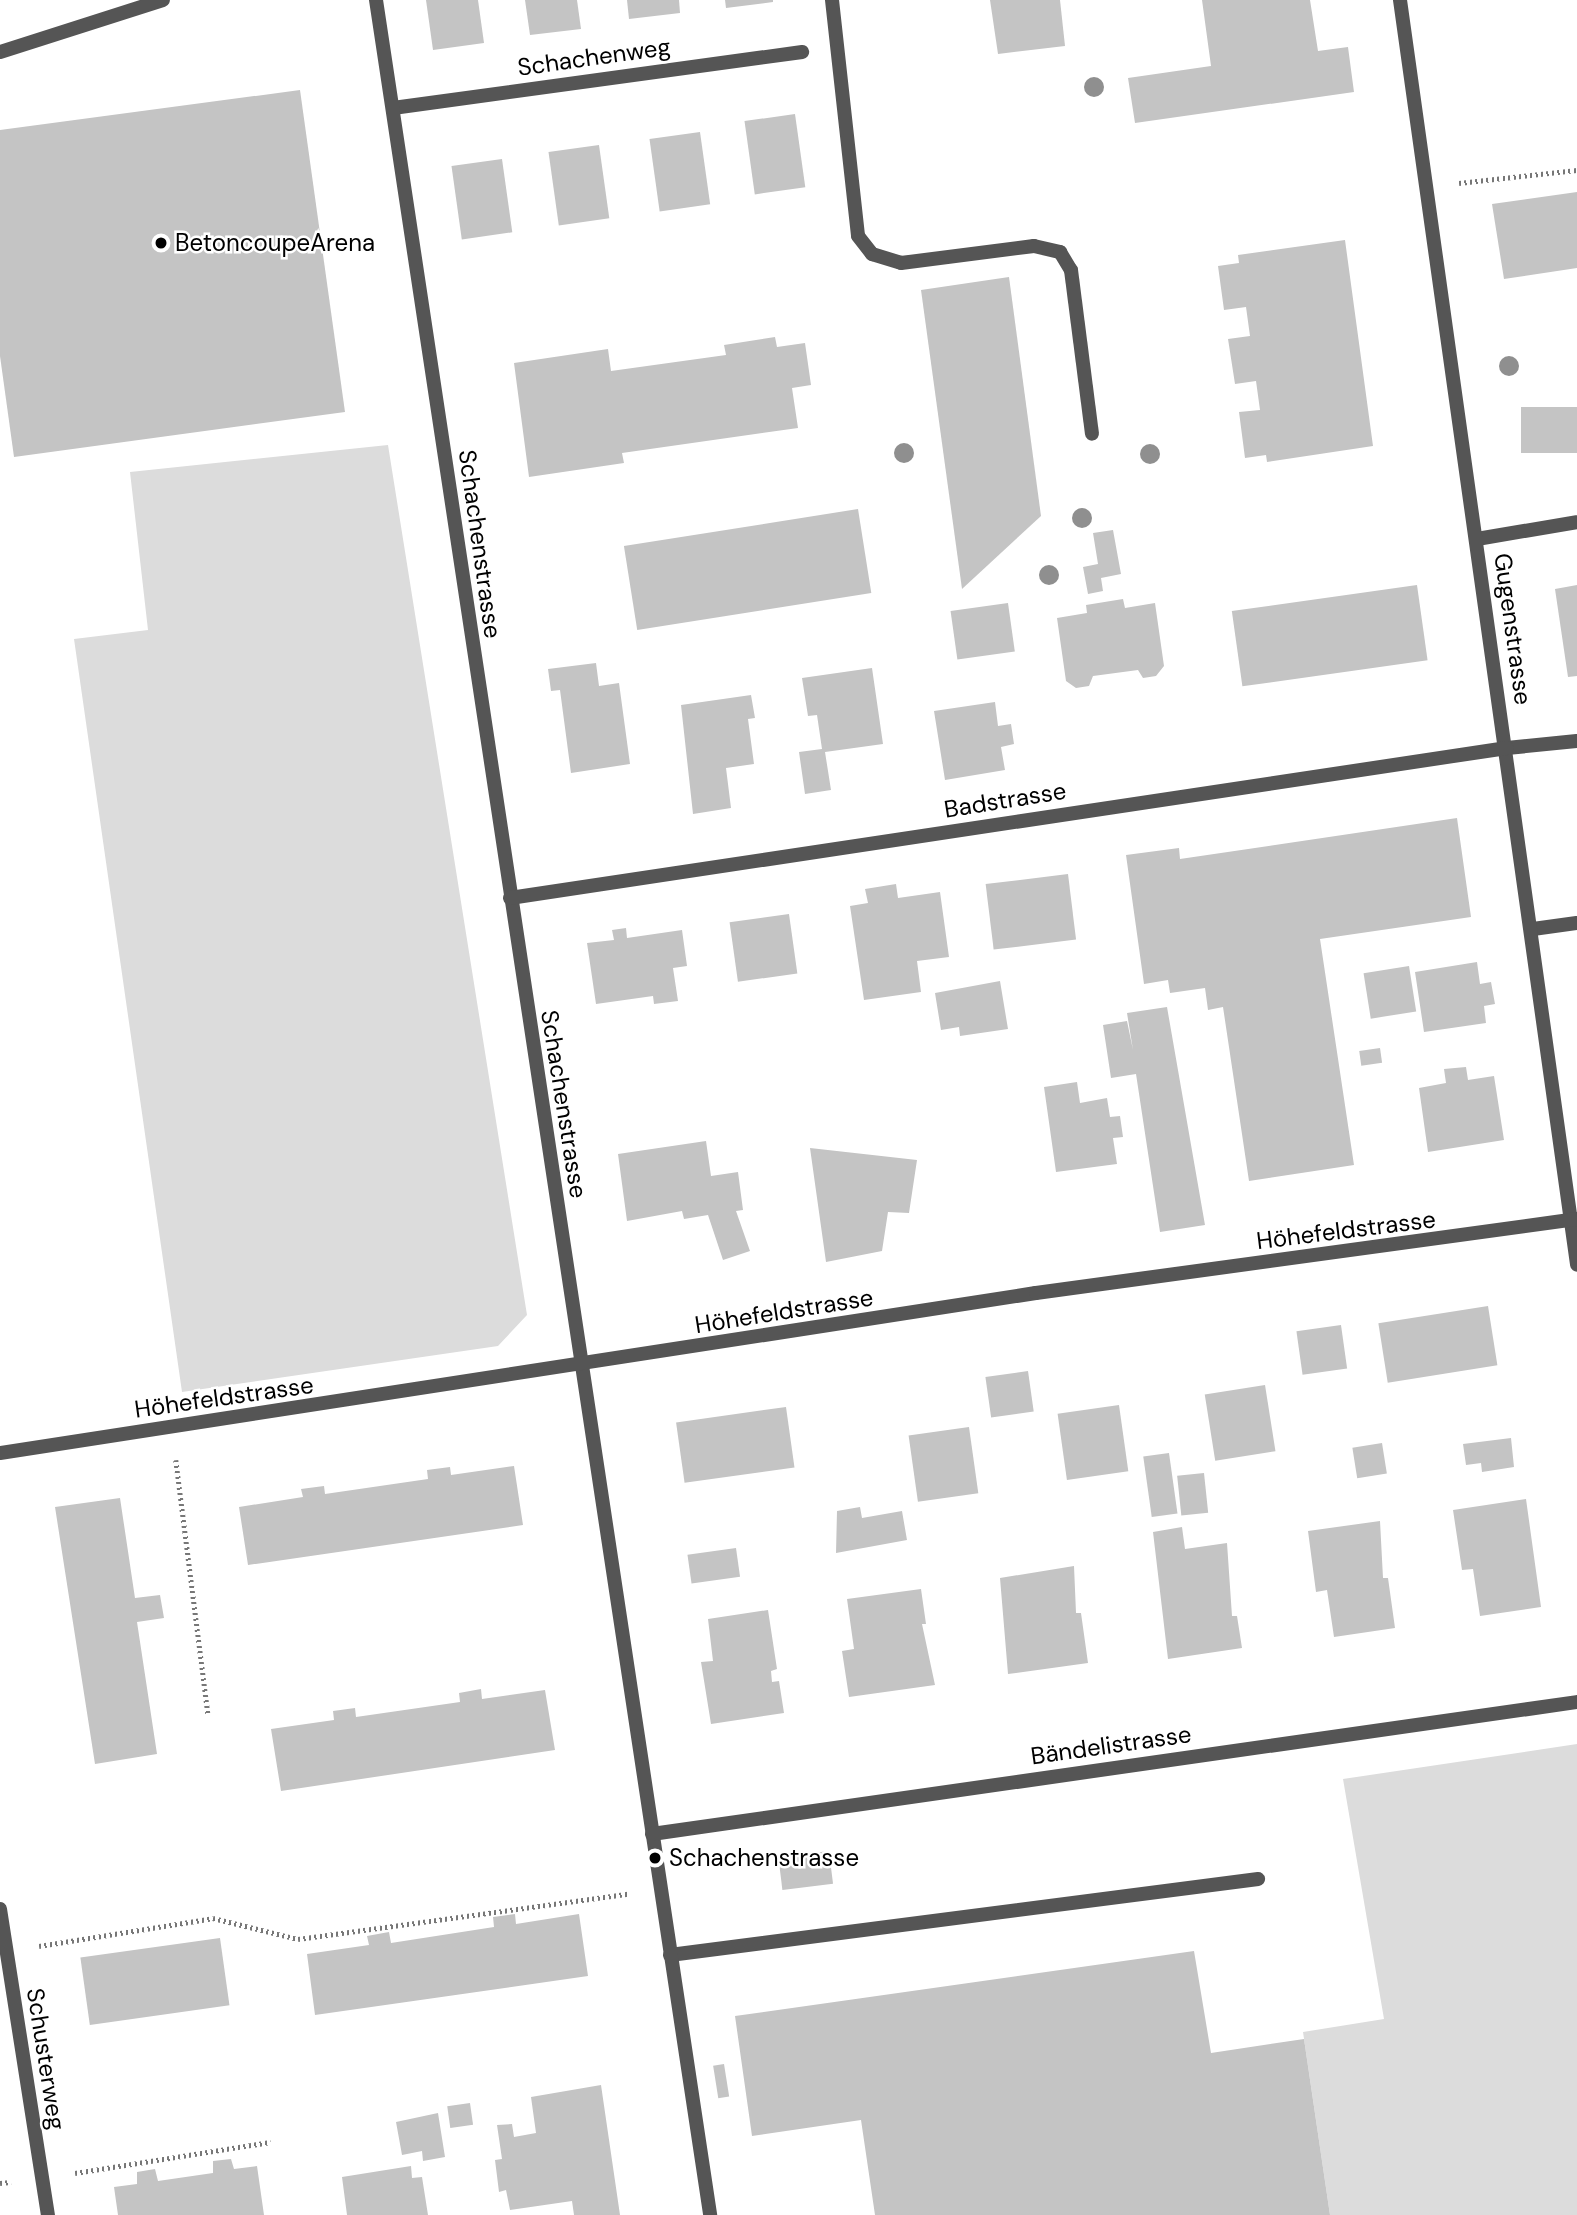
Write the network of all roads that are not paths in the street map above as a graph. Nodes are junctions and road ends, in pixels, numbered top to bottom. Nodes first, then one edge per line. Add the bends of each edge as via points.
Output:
1 (163, 0) edge
2 (376, 0) edge
3 (832, 0) edge
4 (1400, 0) edge
5 (802, 51) dead end
6 (0, 52) edge
7 (393, 108) junction
8 (1091, 434) dead end
9 (1577, 522) edge
10 (1477, 539) junction
11 (1577, 741) edge
12 (1507, 748) junction
13 (510, 898) junction
14 (1577, 923) edge
15 (1533, 929) junction
16 (1575, 1219) edge
17 (1577, 1265) edge
18 (580, 1368) junction
19 (0, 1453) edge
20 (1577, 1702) edge
21 (652, 1834) junction
22 (1258, 1879) dead end
23 (0, 1909) edge
24 (670, 1955) junction
25 (48, 2215) edge
26 (710, 2215) edge

1 - 6 street
2 - 7 street, Schachenstrasse
3 - 8 street via 858,236 872,254 901,263 1034,246 1060,252 1071,270
4 - 10 street, Gugenstrasse
5 - 7 street, Schachenweg
7 - 13 street, Schachenstrasse
9 - 10 street
10 - 12 street, Gugenstrasse
11 - 12 street, Badstrasse
12 - 13 street, Badstrasse
12 - 15 street, Gugenstrasse
13 - 18 street, Schachenstrasse
14 - 15 street
15 - 16 street, Gugenstrasse
16 - 17 street, Gugenstrasse
16 - 18 street, Höhefeldstrasse via 1036,1293
18 - 19 street, Höhefeldstrasse
18 - 21 street, Schachenstrasse
20 - 21 street, Bändelistrasse
21 - 24 street, Schachenstrasse
22 - 24 street
23 - 25 street, Schusterweg
24 - 26 street, Schachenstrasse

